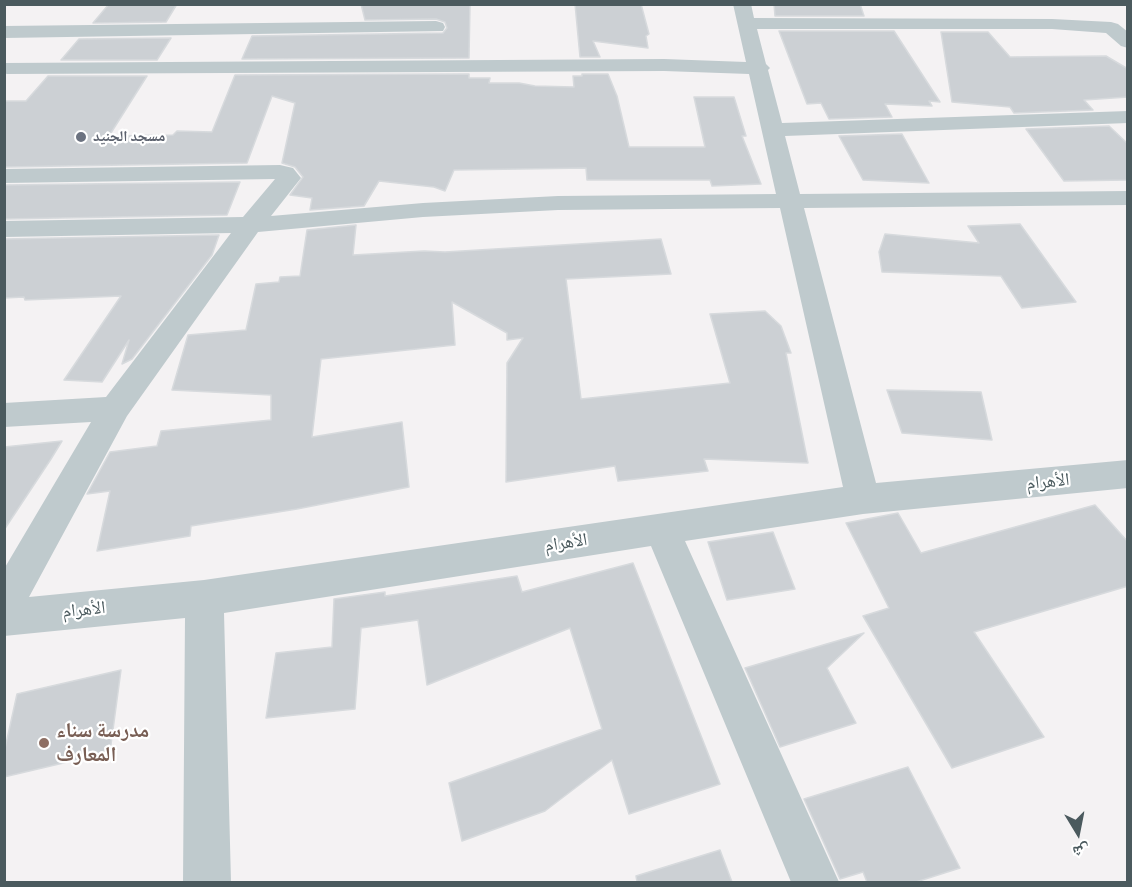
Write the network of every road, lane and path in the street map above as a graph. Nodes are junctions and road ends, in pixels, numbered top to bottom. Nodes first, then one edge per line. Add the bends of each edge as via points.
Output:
1 (1033, 6) edge
2 (51, 11) dead end
3 (745, 14) edge
4 (1097, 14) junction
5 (1128, 18) edge
6 (436, 27) dead end
7 (1111, 28) junction
8 (4, 32) edge
9 (27, 32) junction
10 (1128, 42) edge
11 (760, 68) junction
12 (6, 70) edge
13 (1128, 117) edge
14 (773, 130) junction
15 (4, 176) edge
16 (1128, 198) edge
17 (789, 200) junction
18 (250, 225) junction
19 (4, 229) edge
20 (115, 408) junction
21 (4, 415) edge
22 (1128, 474) edge
23 (863, 500) junction
24 (662, 528) junction
25 (204, 598) junction
26 (4, 606) edge
27 (4, 618) edge
28 (207, 882) edge
29 (815, 882) edge

1 - 4 street
2 - 9 street
3 - 7 street
3 - 11 street
4 - 5 street
4 - 7 street
6 - 9 street
7 - 10 street
8 - 9 street
9 - 12 street
11 - 12 street via 664,65
11 - 14 street
13 - 14 street
14 - 17 street
15 - 18 street via 285,173 290,178 287,184
16 - 17 street
17 - 18 street via 558,203
17 - 23 street
18 - 19 street
18 - 20 street
20 - 21 street
20 - 26 street
22 - 23 street, الأهرام
23 - 24 street, الأهرام
24 - 25 street, الأهرام
24 - 29 street
25 - 27 street, الأهرام
25 - 28 street

